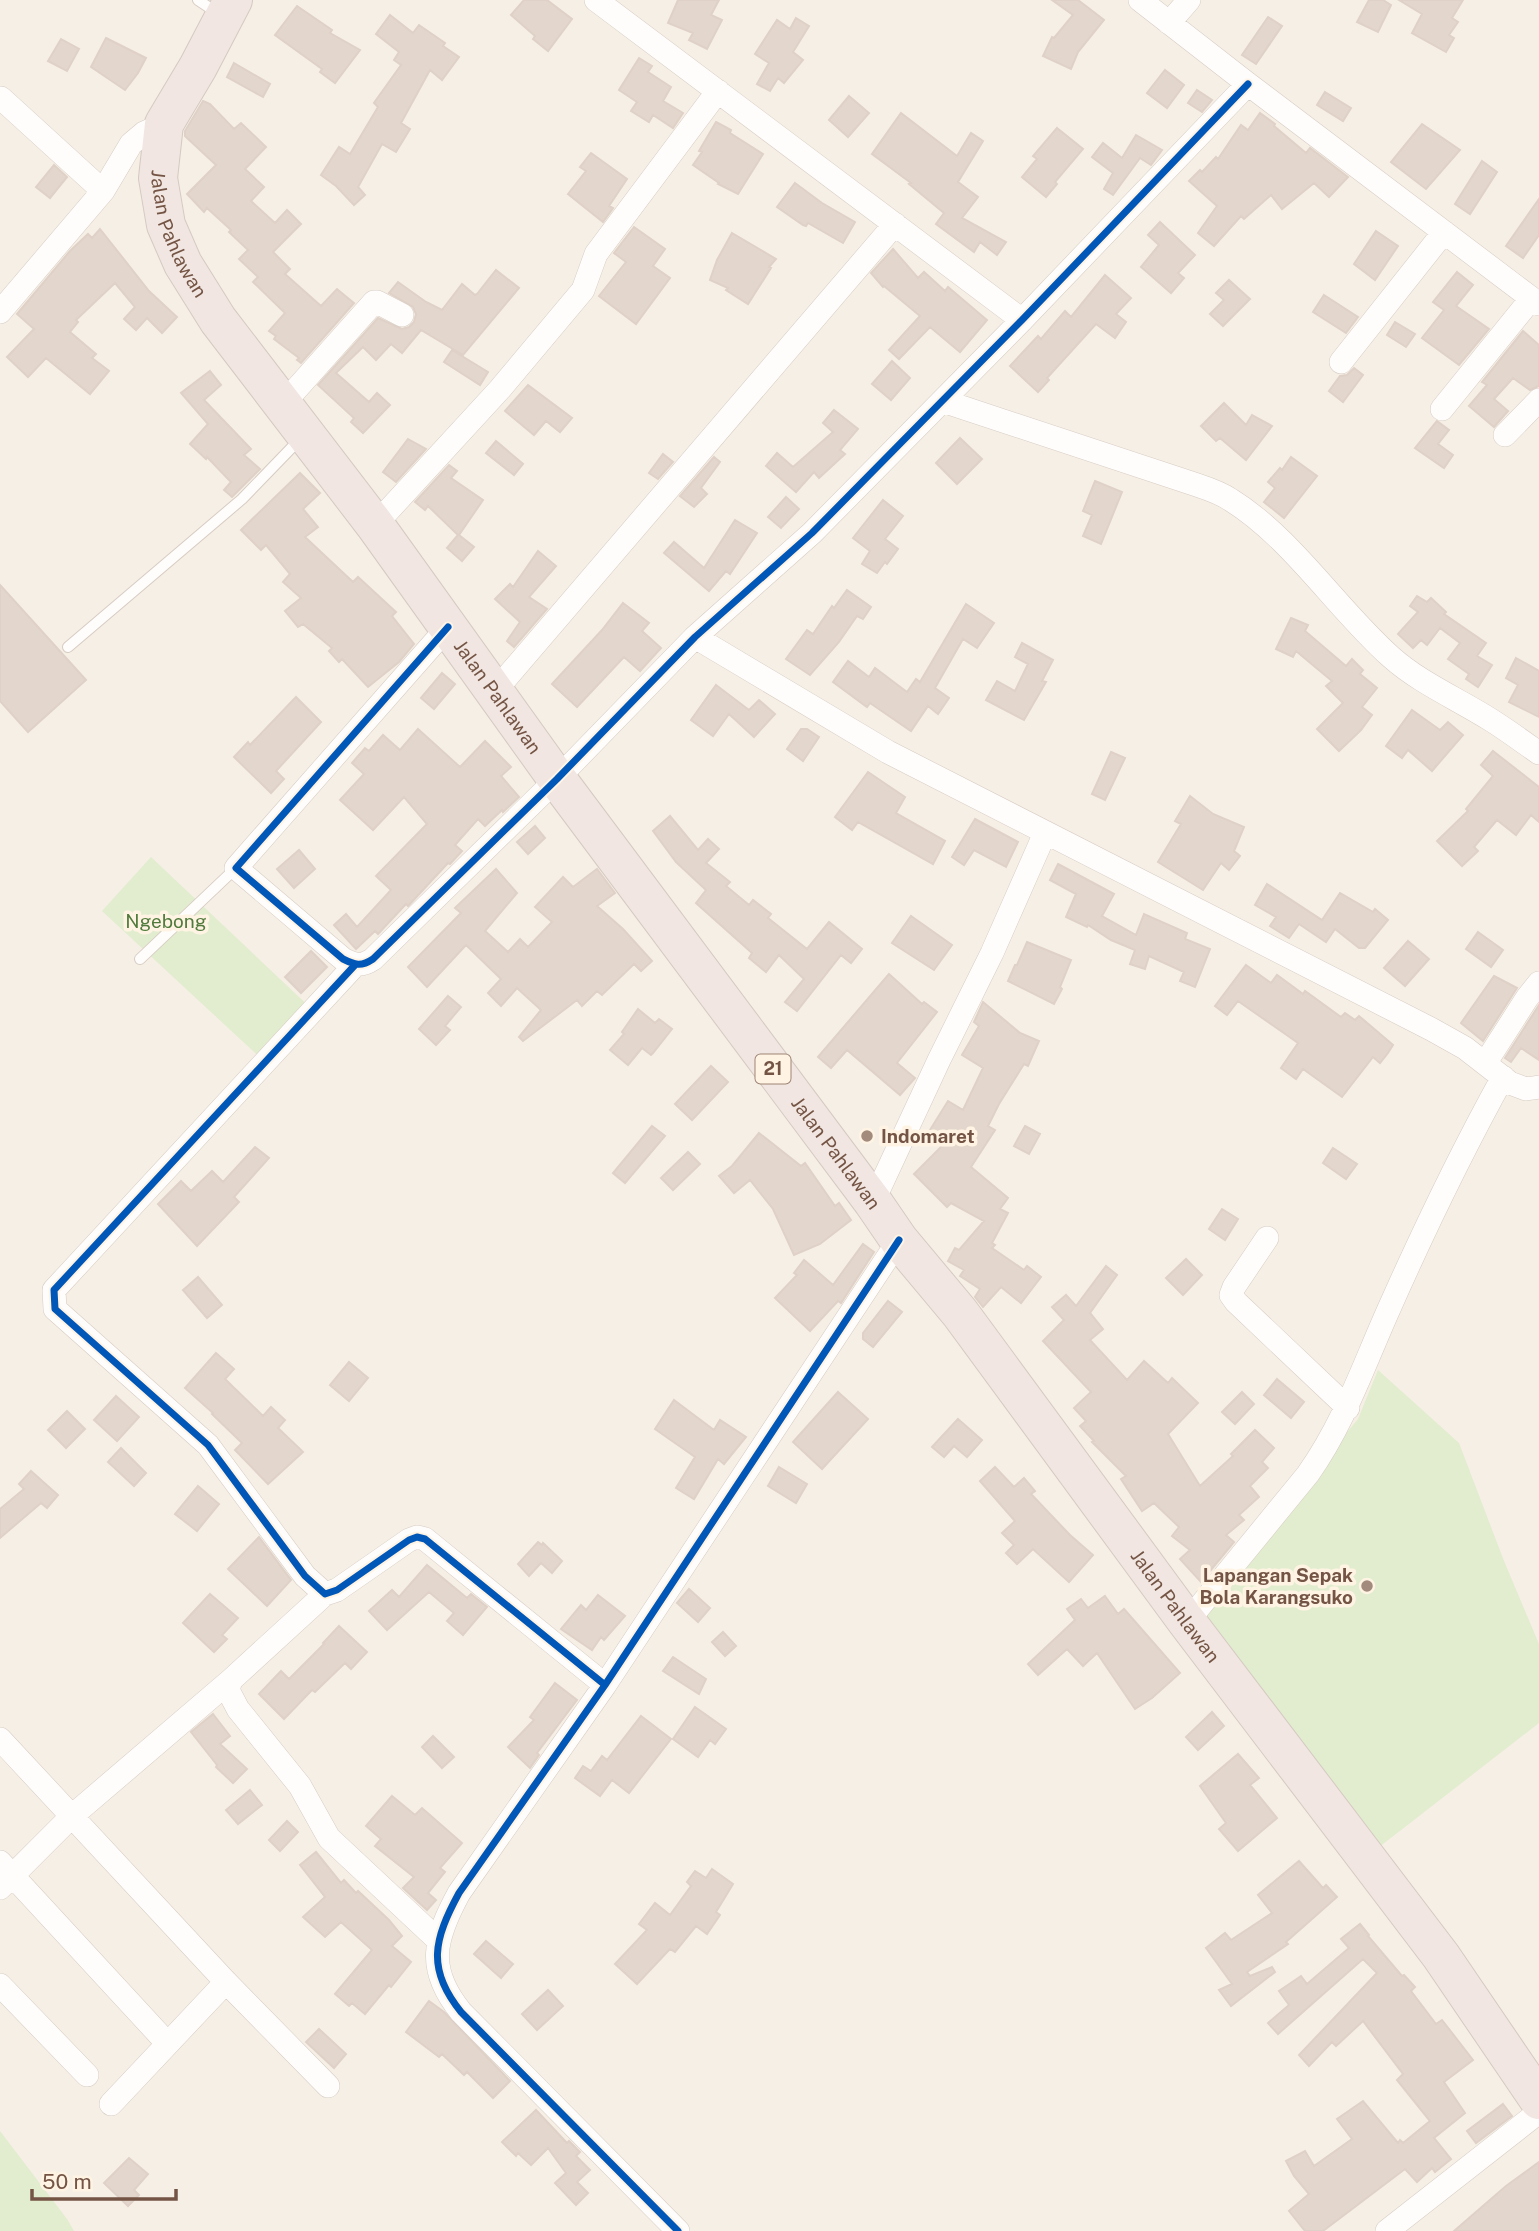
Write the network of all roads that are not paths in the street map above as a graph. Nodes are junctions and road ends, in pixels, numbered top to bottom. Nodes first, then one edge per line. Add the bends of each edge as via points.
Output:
1 (596, 0) edge
2 (1140, 0) edge
3 (1189, 0) edge
4 (219, 6) edge
5 (1169, 23) junction
6 (1248, 84) junction
7 (718, 91) junction
8 (1, 98) edge
9 (164, 124) junction
10 (103, 191) junction
11 (895, 224) junction
12 (1444, 232) junction
13 (1535, 302) edge
14 (0, 312) edge
15 (402, 315) dead end
16 (1022, 320) junction
17 (1341, 362) dead end
18 (1539, 400) edge
19 (943, 401) junction
20 (282, 404) junction
21 (1442, 409) dead end
22 (305, 434) junction
23 (1505, 435) dead end
24 (375, 525) junction
25 (448, 627) junction
26 (695, 637) junction
27 (68, 647) dead end
28 (495, 691) junction
29 (1539, 753) edge
30 (557, 779) junction
31 (1045, 833) junction
32 (236, 868) junction
33 (140, 959) dead end
34 (355, 965) junction
35 (1539, 983) edge
36 (1494, 1070) junction
37 (1539, 1087) edge
38 (873, 1202) junction
39 (1267, 1238) dead end
40 (899, 1240) junction
41 (1348, 1408) junction
42 (325, 1594) junction
43 (1187, 1622) junction
44 (231, 1680) junction
45 (605, 1685) junction
46 (0, 1740) edge
47 (72, 1815) junction
48 (4, 1875) edge
49 (438, 1940) junction
50 (226, 1982) junction
51 (0, 1985) edge
52 (167, 2043) junction
53 (87, 2076) dead end
54 (328, 2086) dead end
55 (1539, 2100) edge
56 (111, 2104) dead end
57 (1539, 2112) edge
58 (678, 2231) edge
59 (1387, 2231) edge

1 - 7 street
2 - 5 street
3 - 5 street
4 - 9 highway, Jalan Pahlawan / 21
5 - 6 street
6 - 12 street
6 - 16 street
7 - 11 street
7 - 24 street via 596,254 583,290
8 - 10 street
9 - 10 street via 131,144
9 - 20 highway, Jalan Pahlawan / 21 via 158,178 166,225 218,320
10 - 14 street
11 - 16 street
11 - 28 street
12 - 13 street
12 - 17 street
13 - 21 street
15 - 20 street via 374,302
16 - 19 street
18 - 23 street
19 - 26 street via 812,533
19 - 29 street via 1230,499 1265,527 1394,660
20 - 22 highway, Jalan Pahlawan / 21
22 - 24 highway, Jalan Pahlawan / 21
22 - 27 lane via 242,499
24 - 25 highway, Jalan Pahlawan / 21
25 - 28 highway, Jalan Pahlawan / 21
25 - 32 street
26 - 30 street
26 - 31 street via 888,752
28 - 30 highway, Jalan Pahlawan / 21
30 - 34 street via 373,959
30 - 38 highway, Jalan Pahlawan / 21
31 - 36 street via 1431,1029
31 - 38 street
32 - 33 lane
32 - 34 street
34 - 42 street via 54,1290 53,1301 55,1309 208,1445 305,1576
35 - 36 street via 1527,998
36 - 37 street via 1510,1083 1526,1089
36 - 41 street via 1472,1133
38 - 40 highway, Jalan Pahlawan / 21
39 - 41 street via 1231,1295
40 - 43 highway, Jalan Pahlawan / 21 via 960,1313
40 - 45 street
41 - 43 street via 1308,1474
42 - 44 street
42 - 45 street via 409,1540 425,1539
43 - 55 highway, Jalan Pahlawan / 21 via 1441,1956
44 - 47 street
44 - 49 street via 228,1690 238,1709 300,1786 329,1839
45 - 49 street via 459,1893
46 - 47 street
47 - 48 street
47 - 50 street
48 - 52 street
49 - 58 street via 443,1988 461,2012
50 - 52 street
50 - 54 street
51 - 53 street
52 - 56 street
57 - 59 street

